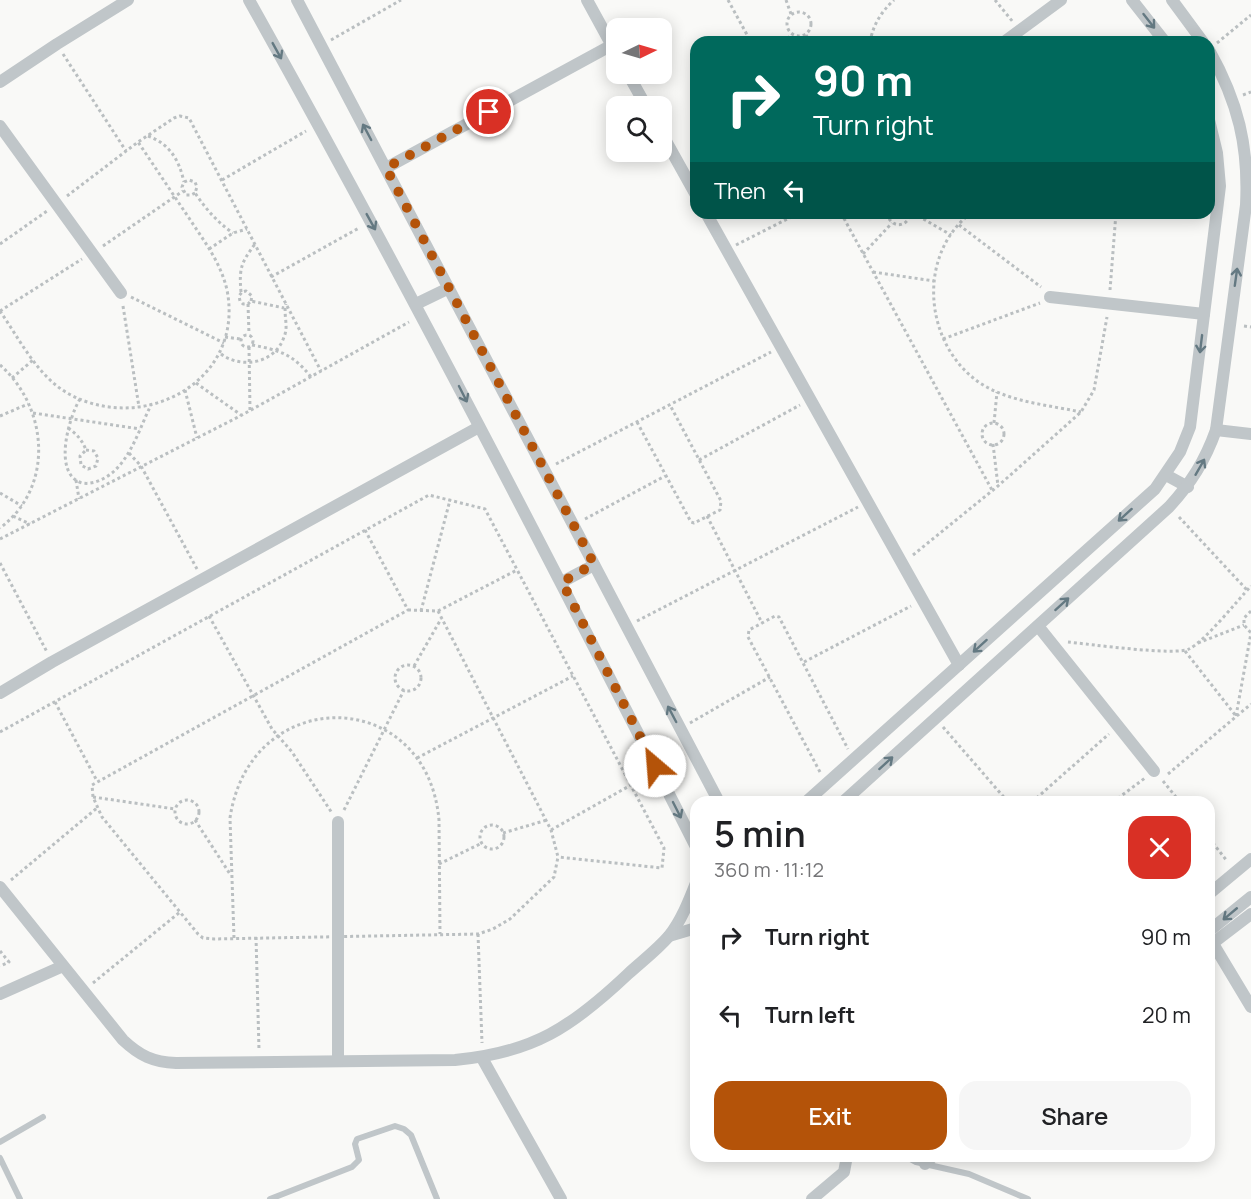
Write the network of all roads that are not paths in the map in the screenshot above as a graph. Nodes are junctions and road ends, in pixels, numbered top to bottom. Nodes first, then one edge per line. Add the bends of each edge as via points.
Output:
1 (128, 0) edge
2 (249, 0) edge
3 (297, 0) edge
4 (587, 0) edge
5 (1061, 0) edge
6 (1132, 0) edge
7 (1172, 0) edge
8 (606, 34) edge
9 (1012, 36) edge
10 (1160, 36) edge
11 (1199, 36) edge
12 (606, 53) edge
13 (1215, 61) edge
14 (0, 82) edge
15 (0, 126) edge
16 (1215, 145) edge
17 (672, 152) edge
18 (386, 168) junction
19 (690, 184) edge
20 (1249, 205) edge
21 (709, 219) edge
22 (449, 288) junction
23 (121, 293) road end
24 (1052, 297) road end
25 (419, 310) junction
26 (1204, 314) junction
27 (479, 427) junction
28 (1216, 430) junction
29 (1251, 434) edge
30 (1166, 475) junction
31 (1188, 487) junction
32 (594, 564) junction
33 (562, 582) junction
34 (1038, 626) junction
35 (958, 665) junction
36 (0, 693) edge
37 (1154, 771) road end
38 (716, 796) edge
39 (812, 796) edge
40 (850, 796) edge
41 (338, 822) road end
42 (690, 835) edge
43 (1251, 859) edge
44 (0, 888) edge
45 (1215, 889) edge
46 (690, 896) edge
47 (1251, 897) edge
48 (1251, 914) edge
49 (690, 930) edge
50 (1215, 932) edge
51 (1215, 934) edge
52 (669, 936) junction
53 (1215, 946) edge
54 (63, 966) junction
55 (0, 994) edge
56 (1251, 1007) edge
57 (482, 1058) junction
58 (338, 1061) junction
59 (44, 1117) dead end
60 (0, 1142) edge
61 (0, 1158) edge
62 (846, 1162) edge
63 (935, 1162) edge
64 (20, 1199) edge
65 (270, 1199) edge
66 (437, 1199) edge
67 (561, 1199) edge
68 (812, 1199) edge
69 (1028, 1199) edge

1 - 14 street
2 -> 25 street
18 -> 3 street
4 - 8 street
5 - 9 street
6 -> 10 street
7 - 11 street
12 - 18 street
13 - 20 street via 1241,125
15 - 23 street
16 - 26 street via 1220,186
17 - 19 street
18 - 22 street
28 -> 20 street
21 - 35 street
22 - 25 street
22 - 32 street
24 - 26 street
25 -> 27 street
26 -> 30 street via 1190,427
27 - 33 street
27 - 36 street
28 - 29 street
31 -> 28 street
30 - 31 street
30 -> 35 street
34 -> 31 street
32 - 33 street
38 -> 32 street
33 -> 42 street
34 - 37 street
40 -> 34 street
35 - 39 street
41 - 58 street
43 - 45 street
44 - 54 street
46 - 52 street
47 -> 50 street
48 - 51 street
49 - 52 street
52 - 57 street via 579,1017 538,1041
53 - 56 street
54 - 55 street
54 - 58 street via 123,1040 145,1058 176,1063
57 - 58 street
57 - 67 street
59 - 60 lane
61 - 64 lane
62 - 68 street via 844,1172
63 - 69 lane
65 - 66 lane via 352,1167 359,1160 357,1139 395,1126 411,1135

